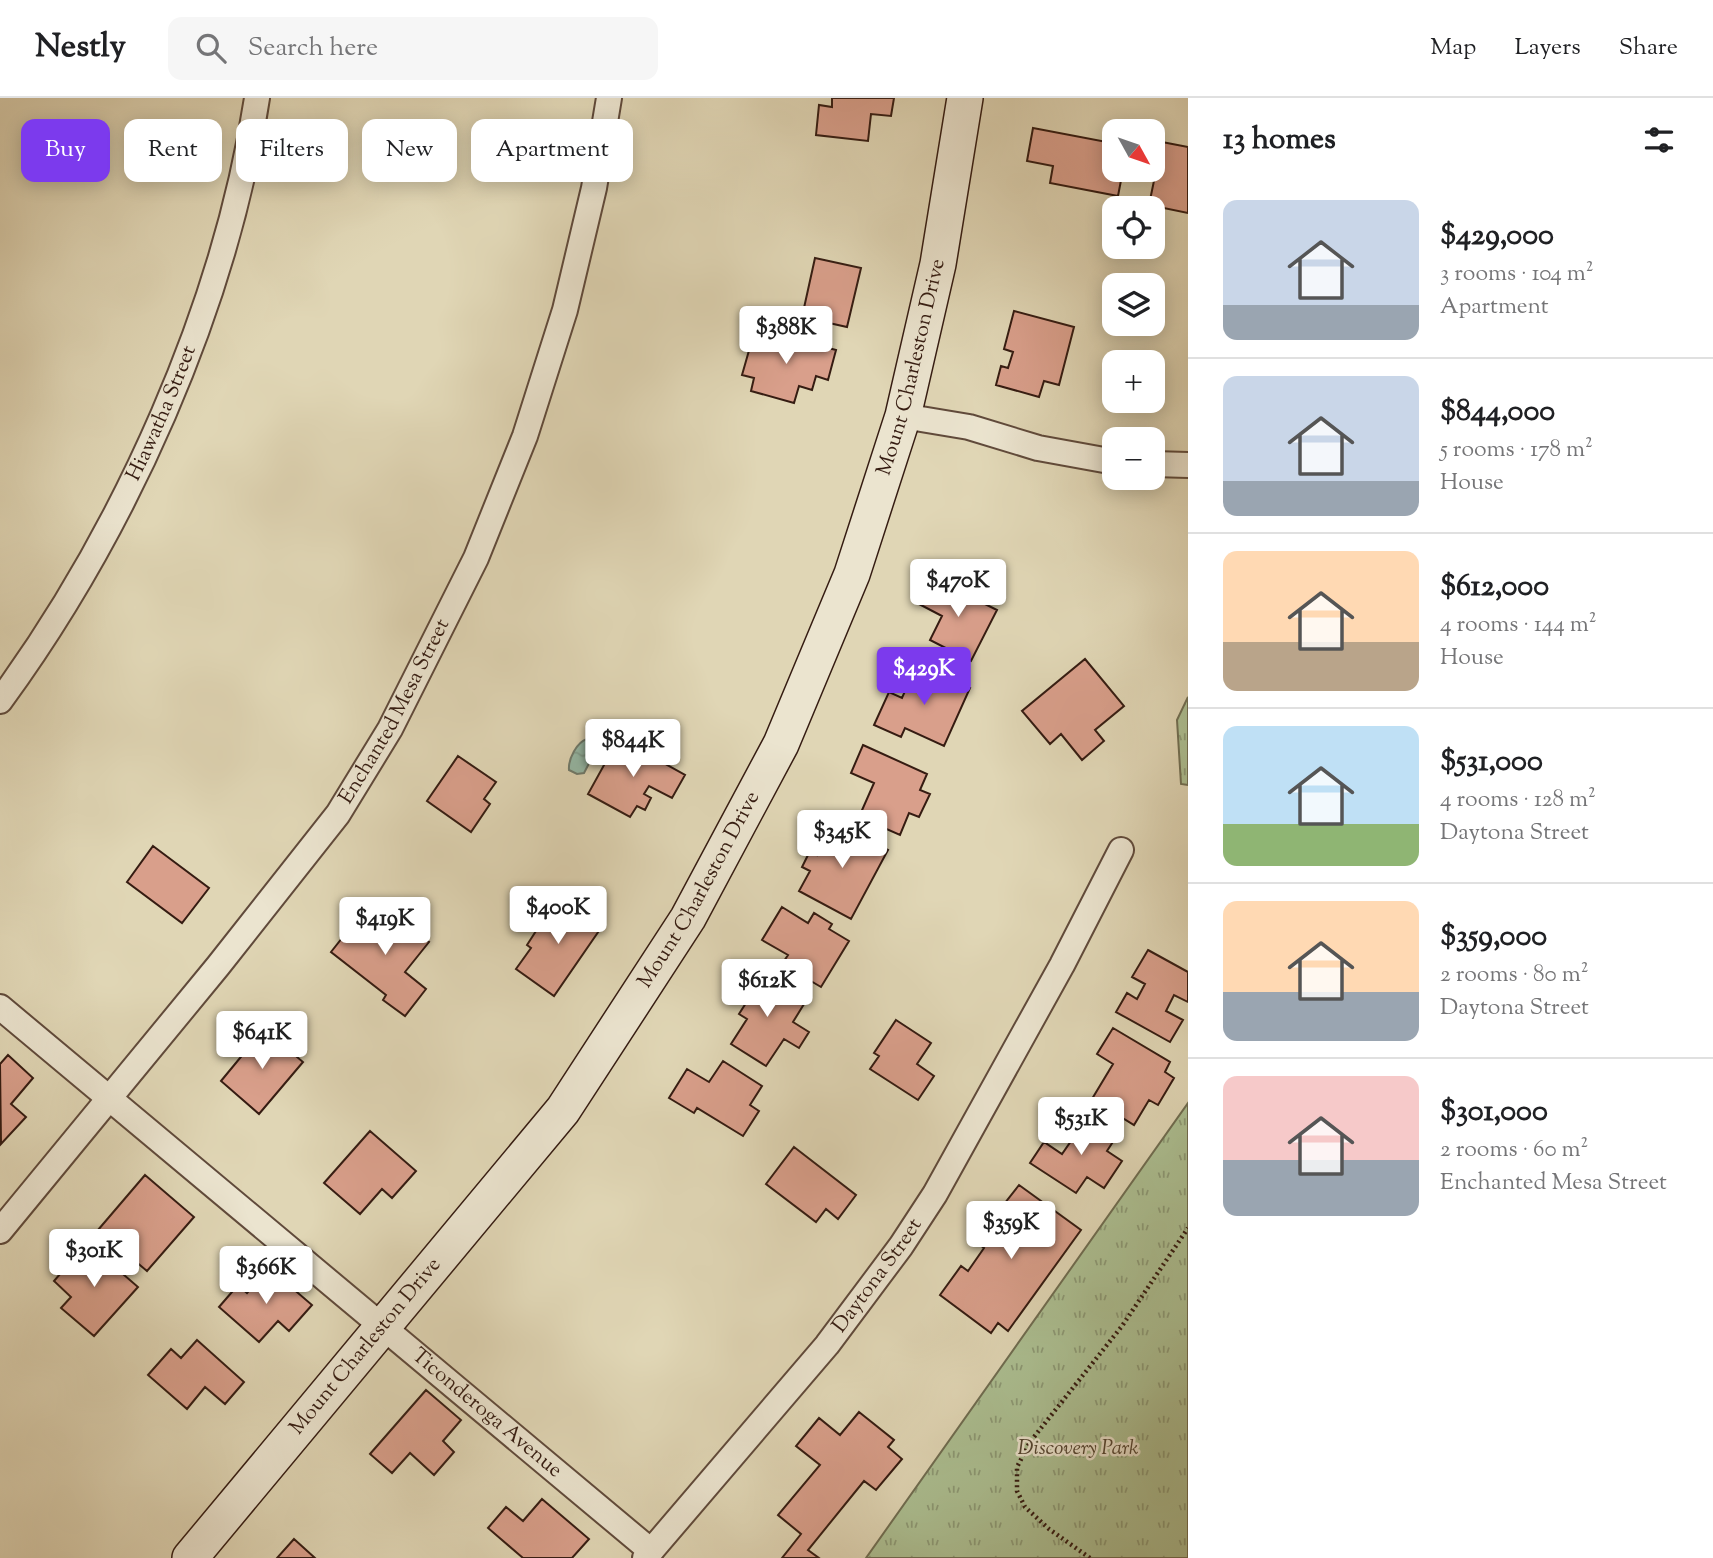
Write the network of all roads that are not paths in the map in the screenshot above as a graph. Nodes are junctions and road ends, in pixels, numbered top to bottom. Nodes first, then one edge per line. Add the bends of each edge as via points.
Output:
1 (257, 98) edge
2 (609, 98) edge
3 (965, 98) edge
4 (904, 416) junction
5 (1102, 459) edge
6 (1165, 464) edge
7 (1188, 465) edge
8 (0, 701) edge
9 (1121, 850) dead end
10 (0, 1007) edge
11 (110, 1099) junction
12 (0, 1231) edge
13 (384, 1326) junction
14 (648, 1555) edge
15 (191, 1558) edge

1 - 8 street, Hiawatha Street via 230,230 178,375 117,513 72,595
2 - 11 street, Enchanted Mesa Street via 594,188 565,310 525,436 476,558 390,729 338,814
3 - 4 street, Mount Charleston Drive via 938,264
4 - 5 street
4 - 13 street, Mount Charleston Drive via 852,574 781,744 688,918 563,1110
6 - 7 street
9 - 14 street, Daytona Street via 942,1182 901,1245 827,1345
10 - 11 street, Ticonderoga Avenue
11 - 12 street, Enchanted Mesa Street
11 - 13 street, Ticonderoga Avenue
13 - 14 street, Ticonderoga Avenue
13 - 15 street, Mount Charleston Drive

